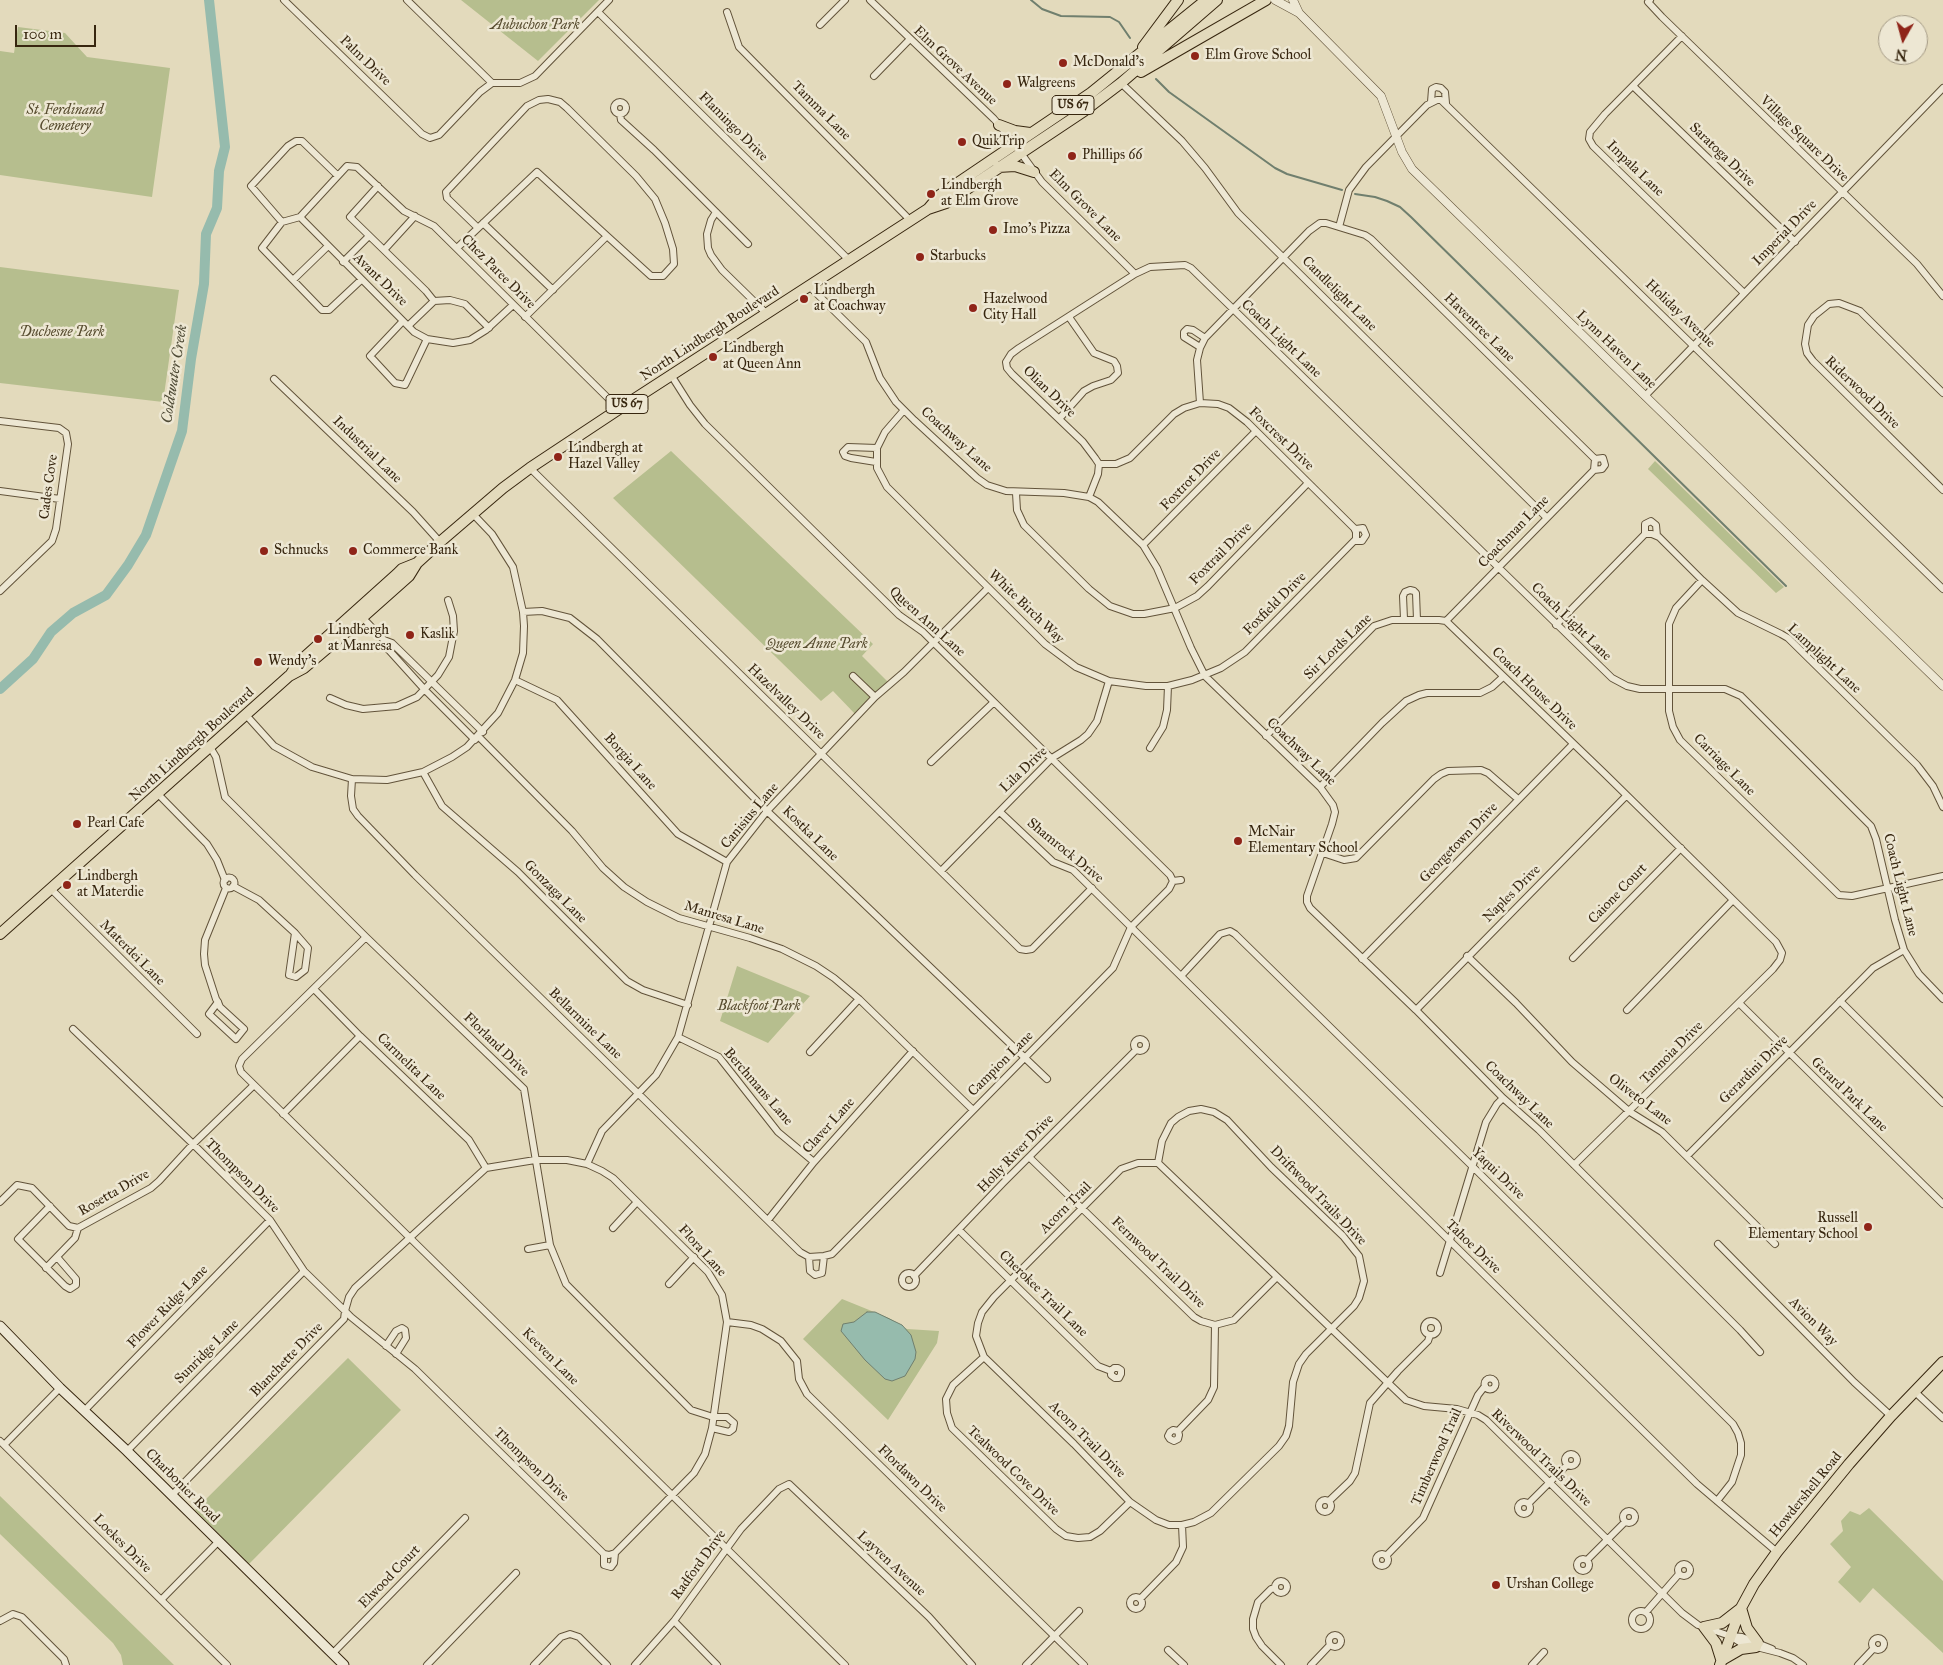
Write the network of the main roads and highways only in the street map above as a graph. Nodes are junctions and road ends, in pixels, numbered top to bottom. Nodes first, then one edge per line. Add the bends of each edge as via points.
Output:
1 (1178, 0) edge
2 (1206, 0) edge
3 (1218, 0) edge
4 (1266, 0) edge
5 (1129, 63) junction
6 (1121, 83) junction
7 (999, 125) road end
8 (1030, 133) junction
9 (1017, 148) junction
10 (997, 168) junction
11 (1034, 172) road end
12 (928, 209) junction
13 (0, 934) edge
14 (0, 1326) edge
15 (1943, 1362) edge
16 (1741, 1608) junction
17 (1721, 1663) edge
18 (344, 1665) edge

1 - 5 main road
2 - 5 main road, North Lindbergh Boulevard / US 67
3 - 6 main road, North Lindbergh Boulevard / US 67
4 - 6 main road
5 - 8 main road, North Lindbergh Boulevard / US 67 via 1091,93
6 - 9 main road, North Lindbergh Boulevard / US 67 via 1084,111
7 - 8 main road
8 - 9 main road, North Lindbergh Boulevard / US 67
9 - 10 main road, North Lindbergh Boulevard / US 67
9 - 12 main road, North Lindbergh Boulevard / US 67 via 940,195
10 - 11 main road via 1015,166
10 - 12 main road, North Lindbergh Boulevard / US 67 via 946,203
12 - 13 main road, North Lindbergh Boulevard / US 67 via 530,468 440,542 417,563 409,576 359,614 304,668 289,676
14 - 18 main road, Charbonier Road
15 - 16 main road, Howdershell Road via 1849,1464 1777,1552
16 - 17 main road, Howdershell Road
16 - 17 main road via 1757,1645 1741,1649
16 - 17 main road via 1722,1623 1704,1627 1716,1642

